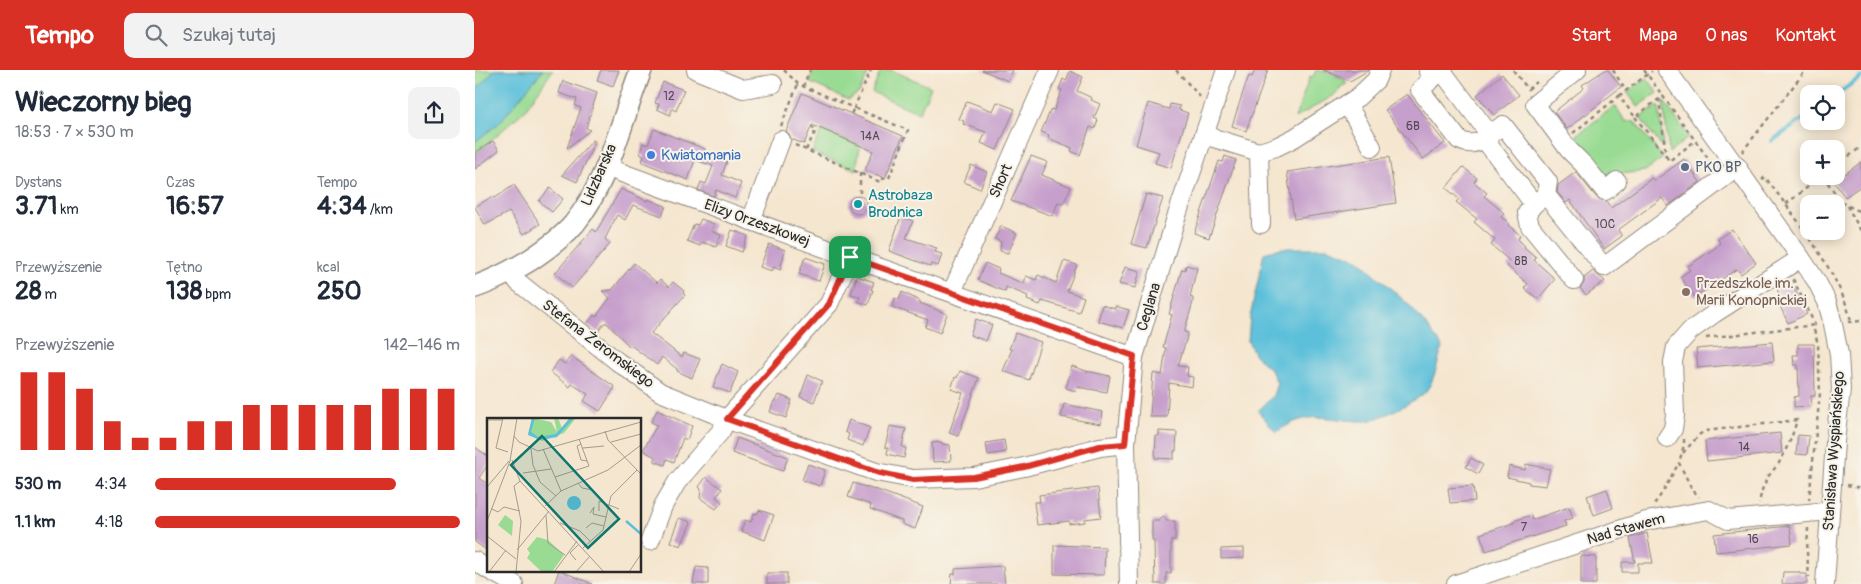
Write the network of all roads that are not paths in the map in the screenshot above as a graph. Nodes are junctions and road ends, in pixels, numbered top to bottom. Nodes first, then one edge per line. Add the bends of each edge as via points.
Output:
1 (641, 70) edge
2 (696, 70) edge
3 (1050, 70) edge
4 (1226, 70) edge
5 (1380, 70) edge
6 (1577, 70) edge
7 (1658, 71) edge
8 (1430, 74) edge
9 (779, 77) edge
10 (1347, 104) junction
11 (1204, 135) junction
12 (1487, 137) junction
13 (781, 140) road end
14 (1372, 147) dead end
15 (1259, 152) junction
16 (1738, 162) junction
17 (606, 167) junction
18 (1617, 181) dead end
19 (1540, 199) junction
20 (751, 220) junction
21 (1261, 224) dead end
22 (850, 257) junction
23 (1795, 263) junction
24 (510, 272) junction
25 (1574, 280) dead end
26 (475, 287) edge
27 (952, 292) junction
28 (1134, 356) junction
29 (727, 419) junction
30 (1675, 437) road end
31 (1125, 444) junction
32 (1830, 511) junction
33 (650, 541) dead end
34 (475, 560) edge
35 (486, 570) edge
36 (490, 572) edge
37 (1817, 582) edge
38 (514, 584) edge
39 (1129, 584) edge
40 (1456, 584) edge

1 - 17 main road, Lidzbarska
2 - 9 street via 743,89
3 - 27 street, Short
4 - 11 street, Ceglana
5 - 10 street via 1376,80
6 - 18 street via 1535,104 1605,191
7 - 16 street, Stanisława Wyspiańskiego
8 - 12 street via 1442,71
8 - 12 street via 1420,90 1459,140 1476,144
10 - 14 street
10 - 15 street via 1294,138
11 - 15 street
11 - 28 street, Ceglana
12 - 19 street
12 - 19 street via 1503,125 1548,182
13 - 20 street
15 - 21 street
16 - 19 street via 1604,266
16 - 23 street, Stanisława Wyspiańskiego
17 - 20 street, Elizy Orzeszkowej
17 - 24 main road, Lidzbarska via 590,202 573,225 549,247
19 - 25 street via 1527,213 1530,226
20 - 22 street, Elizy Orzeszkowej
22 - 27 street, Elizy Orzeszkowej
22 - 29 street via 829,304
23 - 30 street via 1715,313 1690,331 1676,347 1673,362
23 - 32 street, Stanisława Wyspiańskiego via 1817,282 1827,302 1839,354 1841,389
24 - 26 main road, Lidzbarska
24 - 29 street, Stefana Żeromskiego via 518,282 660,392
27 - 28 street, Elizy Orzeszkowej
28 - 31 street, Ceglana
29 - 31 street, Stefana Żeromskiego via 876,472 913,480 974,477 1100,446
29 - 33 street via 721,431 677,482 663,506
31 - 39 street, Ceglana
32 - 37 street, Stanisława Wyspiańskiego
32 - 40 street, Nad Stawem via 1728,520 1709,510 1651,520
34 - 35 street
36 - 38 street

